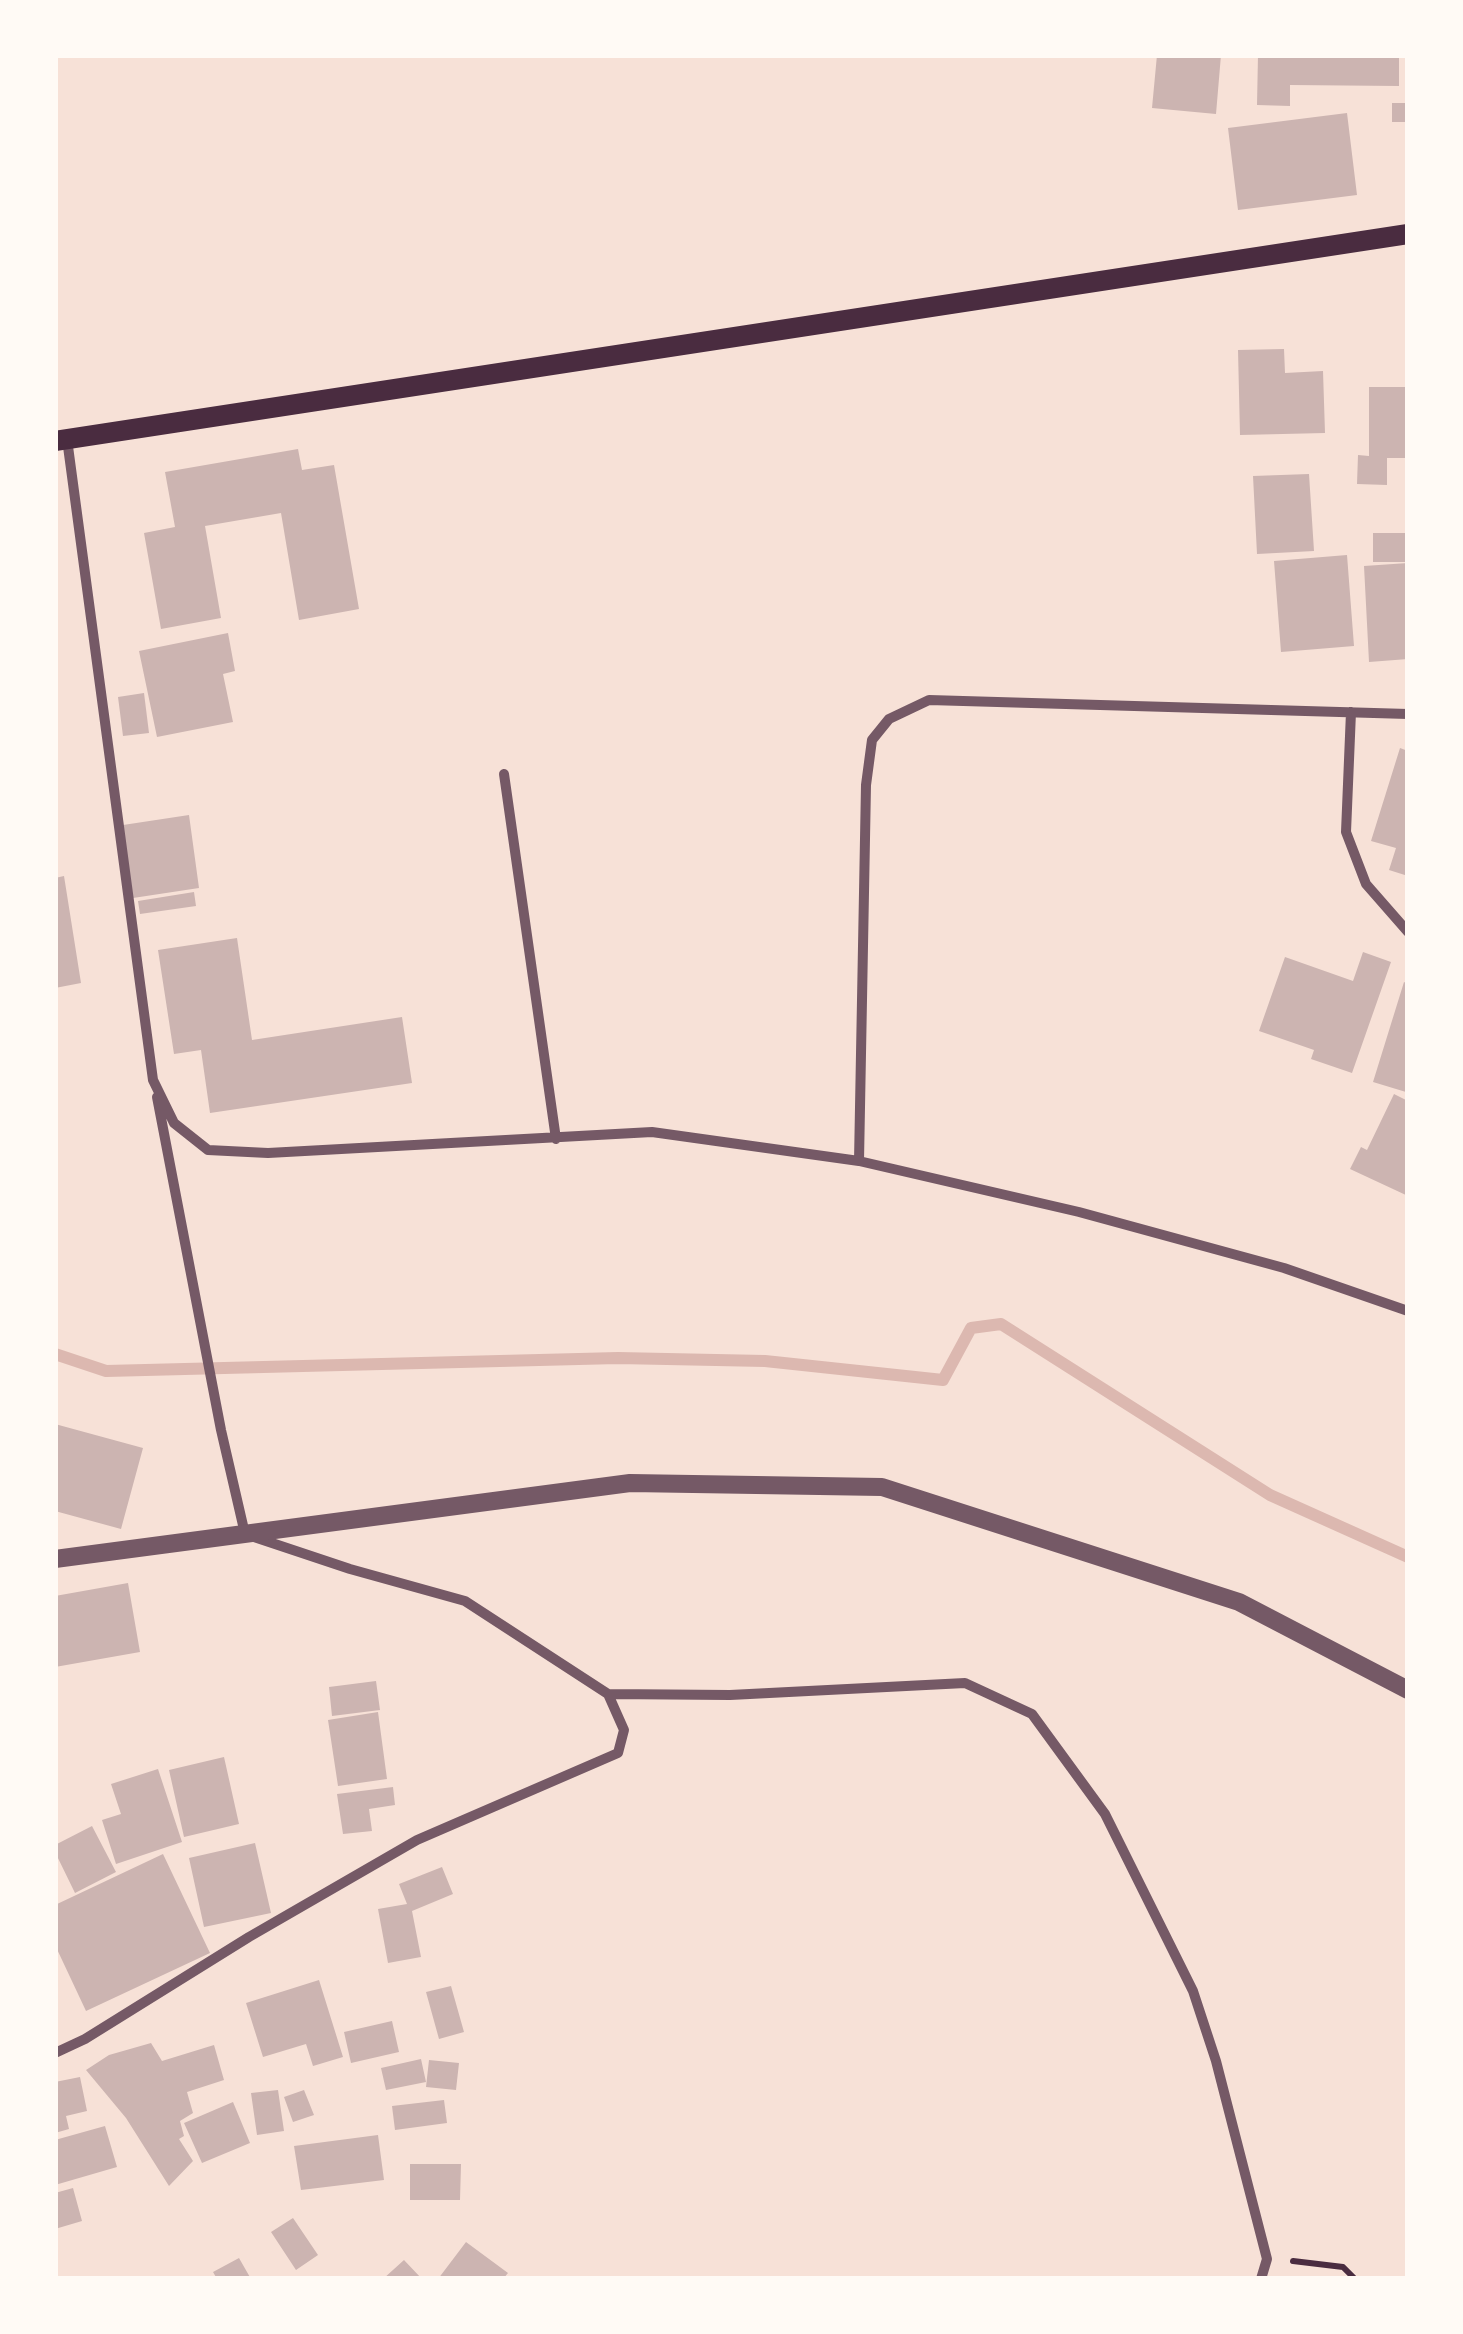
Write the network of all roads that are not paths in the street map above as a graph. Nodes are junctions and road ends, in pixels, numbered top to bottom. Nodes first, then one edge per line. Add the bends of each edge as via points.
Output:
1 (1408, 234) edge
2 (61, 440) edge
3 (1351, 712) junction
4 (1408, 714) edge
5 (504, 774) dead end
6 (1408, 932) edge
7 (153, 1080) junction
8 (556, 1138) junction
9 (859, 1161) junction
10 (1408, 1311) edge
11 (246, 1534) junction
12 (55, 1559) edge
13 (1408, 1690) edge
14 (608, 1694) junction
15 (55, 2054) edge
16 (1261, 2279) edge

1 - 2 main road
2 - 7 street
3 - 4 street
3 - 6 street via 1346,832 1366,884
3 - 9 street via 929,700 890,719 872,740 866,785
5 - 8 street
7 - 8 street via 174,1124 208,1150
7 - 11 street
8 - 9 street via 652,1132
9 - 10 street via 1191,1242
11 - 12 street
11 - 13 street via 630,1483 882,1487 1239,1602
11 - 14 street via 466,1601
14 - 15 street via 624,1730 618,1752 417,1840
14 - 16 street via 730,1696 965,1683 1032,1714 1106,1814 1192,1990 1267,2259

